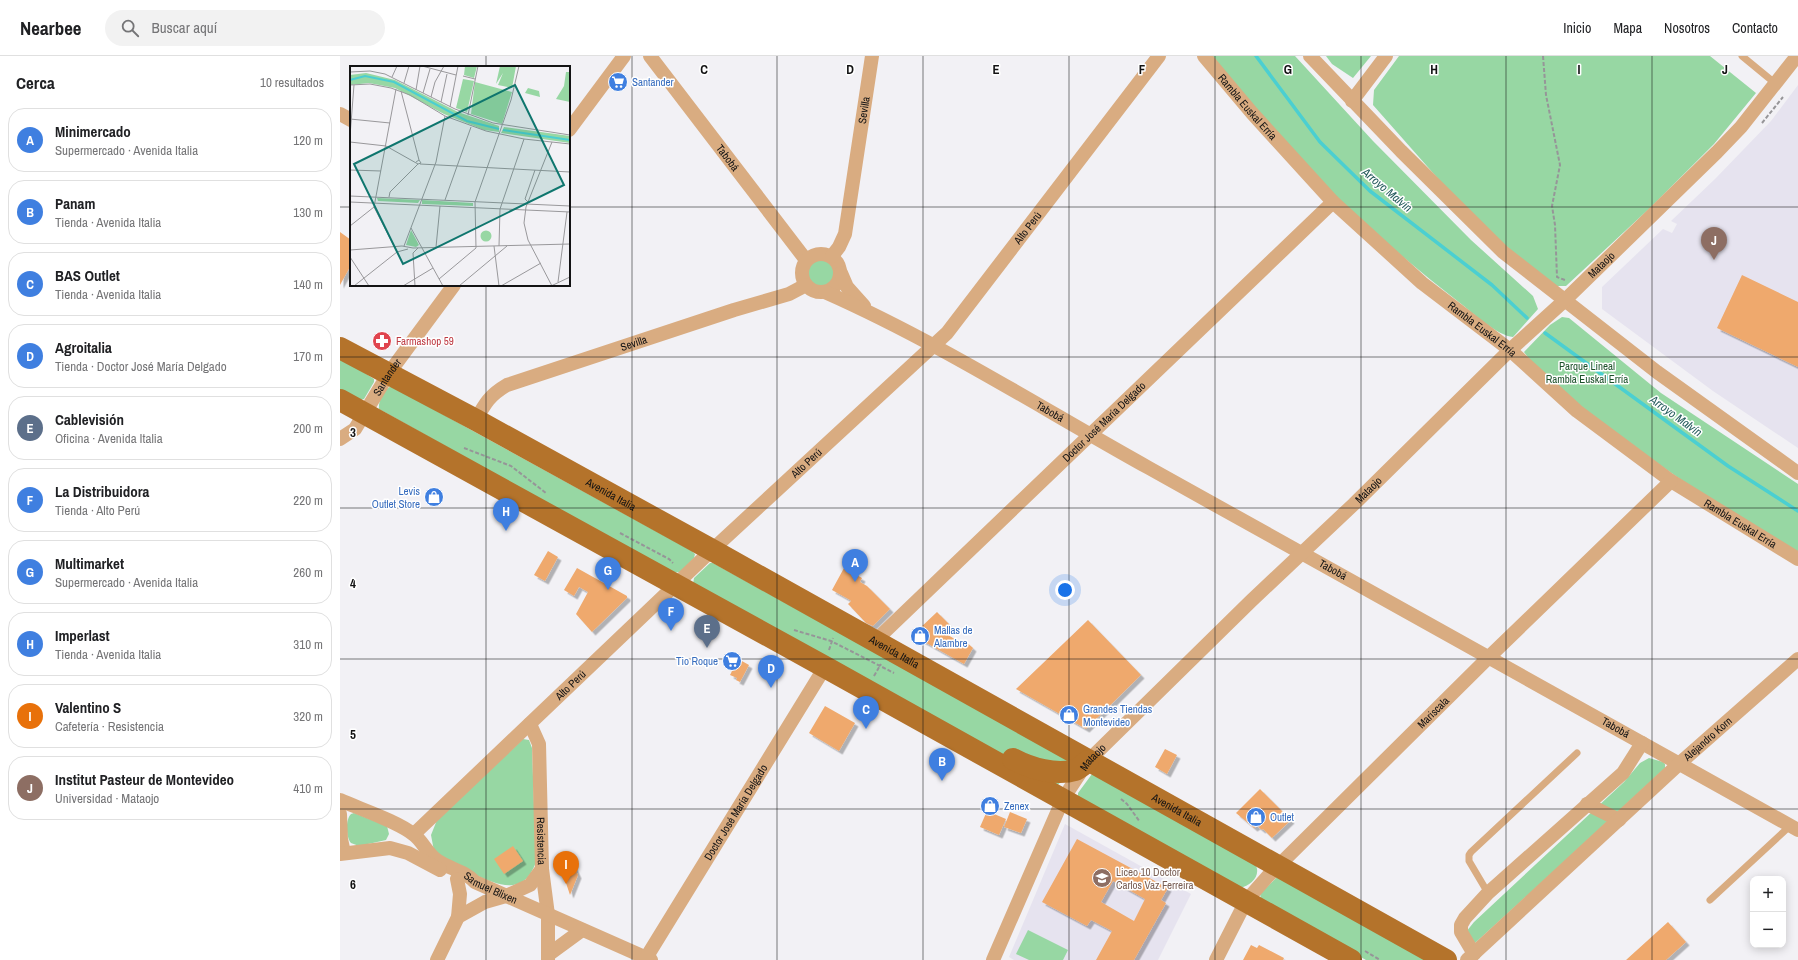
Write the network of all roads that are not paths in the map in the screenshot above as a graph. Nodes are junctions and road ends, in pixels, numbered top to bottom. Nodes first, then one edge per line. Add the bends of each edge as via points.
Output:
1 (624, 56) edge
2 (650, 56) edge
3 (872, 56) edge
4 (1159, 56) edge
5 (1204, 56) edge
6 (1310, 56) edge
7 (1386, 56) edge
8 (1742, 56) edge
9 (1797, 56) edge
10 (1776, 84) junction
11 (1352, 101) junction
12 (340, 114) edge
13 (350, 119) edge
14 (570, 129) edge
15 (1332, 202) junction
16 (832, 256) junction
17 (806, 260) junction
18 (841, 273) junction
19 (806, 285) junction
20 (453, 286) edge
21 (825, 292) junction
22 (1564, 301) junction
23 (868, 311) junction
24 (935, 346) junction
25 (340, 348) edge
26 (1510, 350) junction
27 (389, 373) junction
28 (340, 400) edge
29 (365, 414) junction
30 (476, 420) junction
31 (1089, 435) junction
32 (340, 440) edge
33 (1798, 473) edge
34 (1671, 481) junction
35 (712, 550) junction
36 (1302, 552) junction
37 (1798, 559) edge
38 (682, 579) junction
39 (882, 652) junction
40 (1490, 656) junction
41 (1798, 659) edge
42 (825, 667) junction
43 (530, 724) junction
44 (937, 729) junction
45 (1642, 742) junction
46 (1577, 753) dead end
47 (1088, 761) junction
48 (1680, 763) junction
49 (1063, 799) junction
50 (340, 800) edge
51 (1587, 804) junction
52 (340, 814) edge
53 (1619, 820) junction
54 (1794, 828) edge
55 (414, 834) junction
56 (342, 854) edge
57 (1277, 866) junction
58 (542, 869) junction
59 (457, 879) junction
60 (475, 882) junction
61 (1488, 893) junction
62 (506, 896) junction
63 (1710, 900) dead end
64 (1246, 901) junction
65 (548, 915) junction
66 (458, 917) junction
67 (582, 930) junction
68 (1356, 954) edge
69 (1470, 957) edge
70 (548, 958) edge
71 (649, 959) edge
72 (437, 960) edge
73 (993, 960) edge
74 (1216, 960) edge
75 (1446, 960) edge

1 - 14 street
2 - 17 street, Tabobá
3 - 16 street, Sevilla via 845,234
4 - 24 street, Alto Perú
5 - 15 street, Rambla Euskal Erría
6 - 11 street
7 - 11 street
8 - 10 lane
9 - 10 street, Mataojo
10 - 22 street, Mataojo via 1717,152
11 - 22 street via 1503,252
12 - 13 street
15 - 26 street, Rambla Euskal Erría via 1422,283
15 - 31 street, Doctor José María Delgado
16 - 17 street via 821,253
16 - 18 street, Tabobá
17 - 19 street via 802,270
18 - 21 street via 836,285
18 - 23 street, Tabobá via 847,287
19 - 21 street, Tabobá via 815,291
19 - 30 street, Sevilla via 789,294 507,385 487,400
20 - 27 street, Santander
21 - 23 street, Tabobá
22 - 26 street, Mataojo
22 - 33 street via 1657,372
23 - 24 street, Tabobá
24 - 31 street, Tabobá
24 - 35 street, Alto Perú
25 - 27 main road, Avenida Italia
26 - 34 street, Rambla Euskal Erría via 1577,411
26 - 36 street, Mataojo
27 - 29 street, Santander
27 - 30 main road, Avenida Italia
28 - 29 main road
29 - 32 street, Santander via 355,429
29 - 38 main road
30 - 35 main road, Avenida Italia
31 - 36 street, Tabobá
31 - 39 street, Doctor José María Delgado
34 - 37 street, Rambla Euskal Erría
34 - 40 street, Mariscala
35 - 38 street, Alto Perú
35 - 39 main road, Avenida Italia via 840,622
36 - 40 street, Tabobá
36 - 47 street, Mataojo
38 - 42 main road
38 - 43 street, Alto Perú
39 - 47 main road, Avenida Italia
40 - 45 street, Tabobá
40 - 57 street, Mariscala
41 - 48 street, Alejandro Korn
42 - 44 main road
42 - 71 street, Doctor José María Delgado
43 - 55 street, Alto Perú
43 - 58 street, Resistencia via 540,744
44 - 47 main road via 968,734 1024,765 1041,769 1064,772 1076,770
44 - 49 main road
45 - 48 street, Tabobá
45 - 51 street, Alejandro Korn via 1623,773
46 - 61 lane via 1469,855 1469,861
47 - 49 street, Mataojo
47 - 57 main road, Avenida Italia
48 - 53 street, Alejandro Korn
48 - 54 street, Tabobá
49 - 64 main road
49 - 73 street, Mataojo
50 - 55 street, Samuel Blixen
51 - 53 street
51 - 61 street, Alejandro Korn
52 - 56 street
53 - 69 street, Alejandro Korn
54 - 63 lane
55 - 60 street, Samuel Blixen via 438,861 469,876
56 - 59 street via 390,848
57 - 64 street, Mariscala
57 - 75 main road, Avenida Italia
58 - 62 street via 530,885
58 - 65 street, Resistencia
59 - 60 street via 466,883
59 - 66 street via 460,894
60 - 62 street, Samuel Blixen
61 - 69 street, Alejandro Korn via 1460,925
62 - 65 street, Samuel Blixen
62 - 66 street via 485,902
64 - 68 main road
64 - 74 street, Mariscala
65 - 67 street, Samuel Blixen
65 - 70 street, Resistencia
66 - 72 street
67 - 70 street
67 - 71 street, Samuel Blixen

